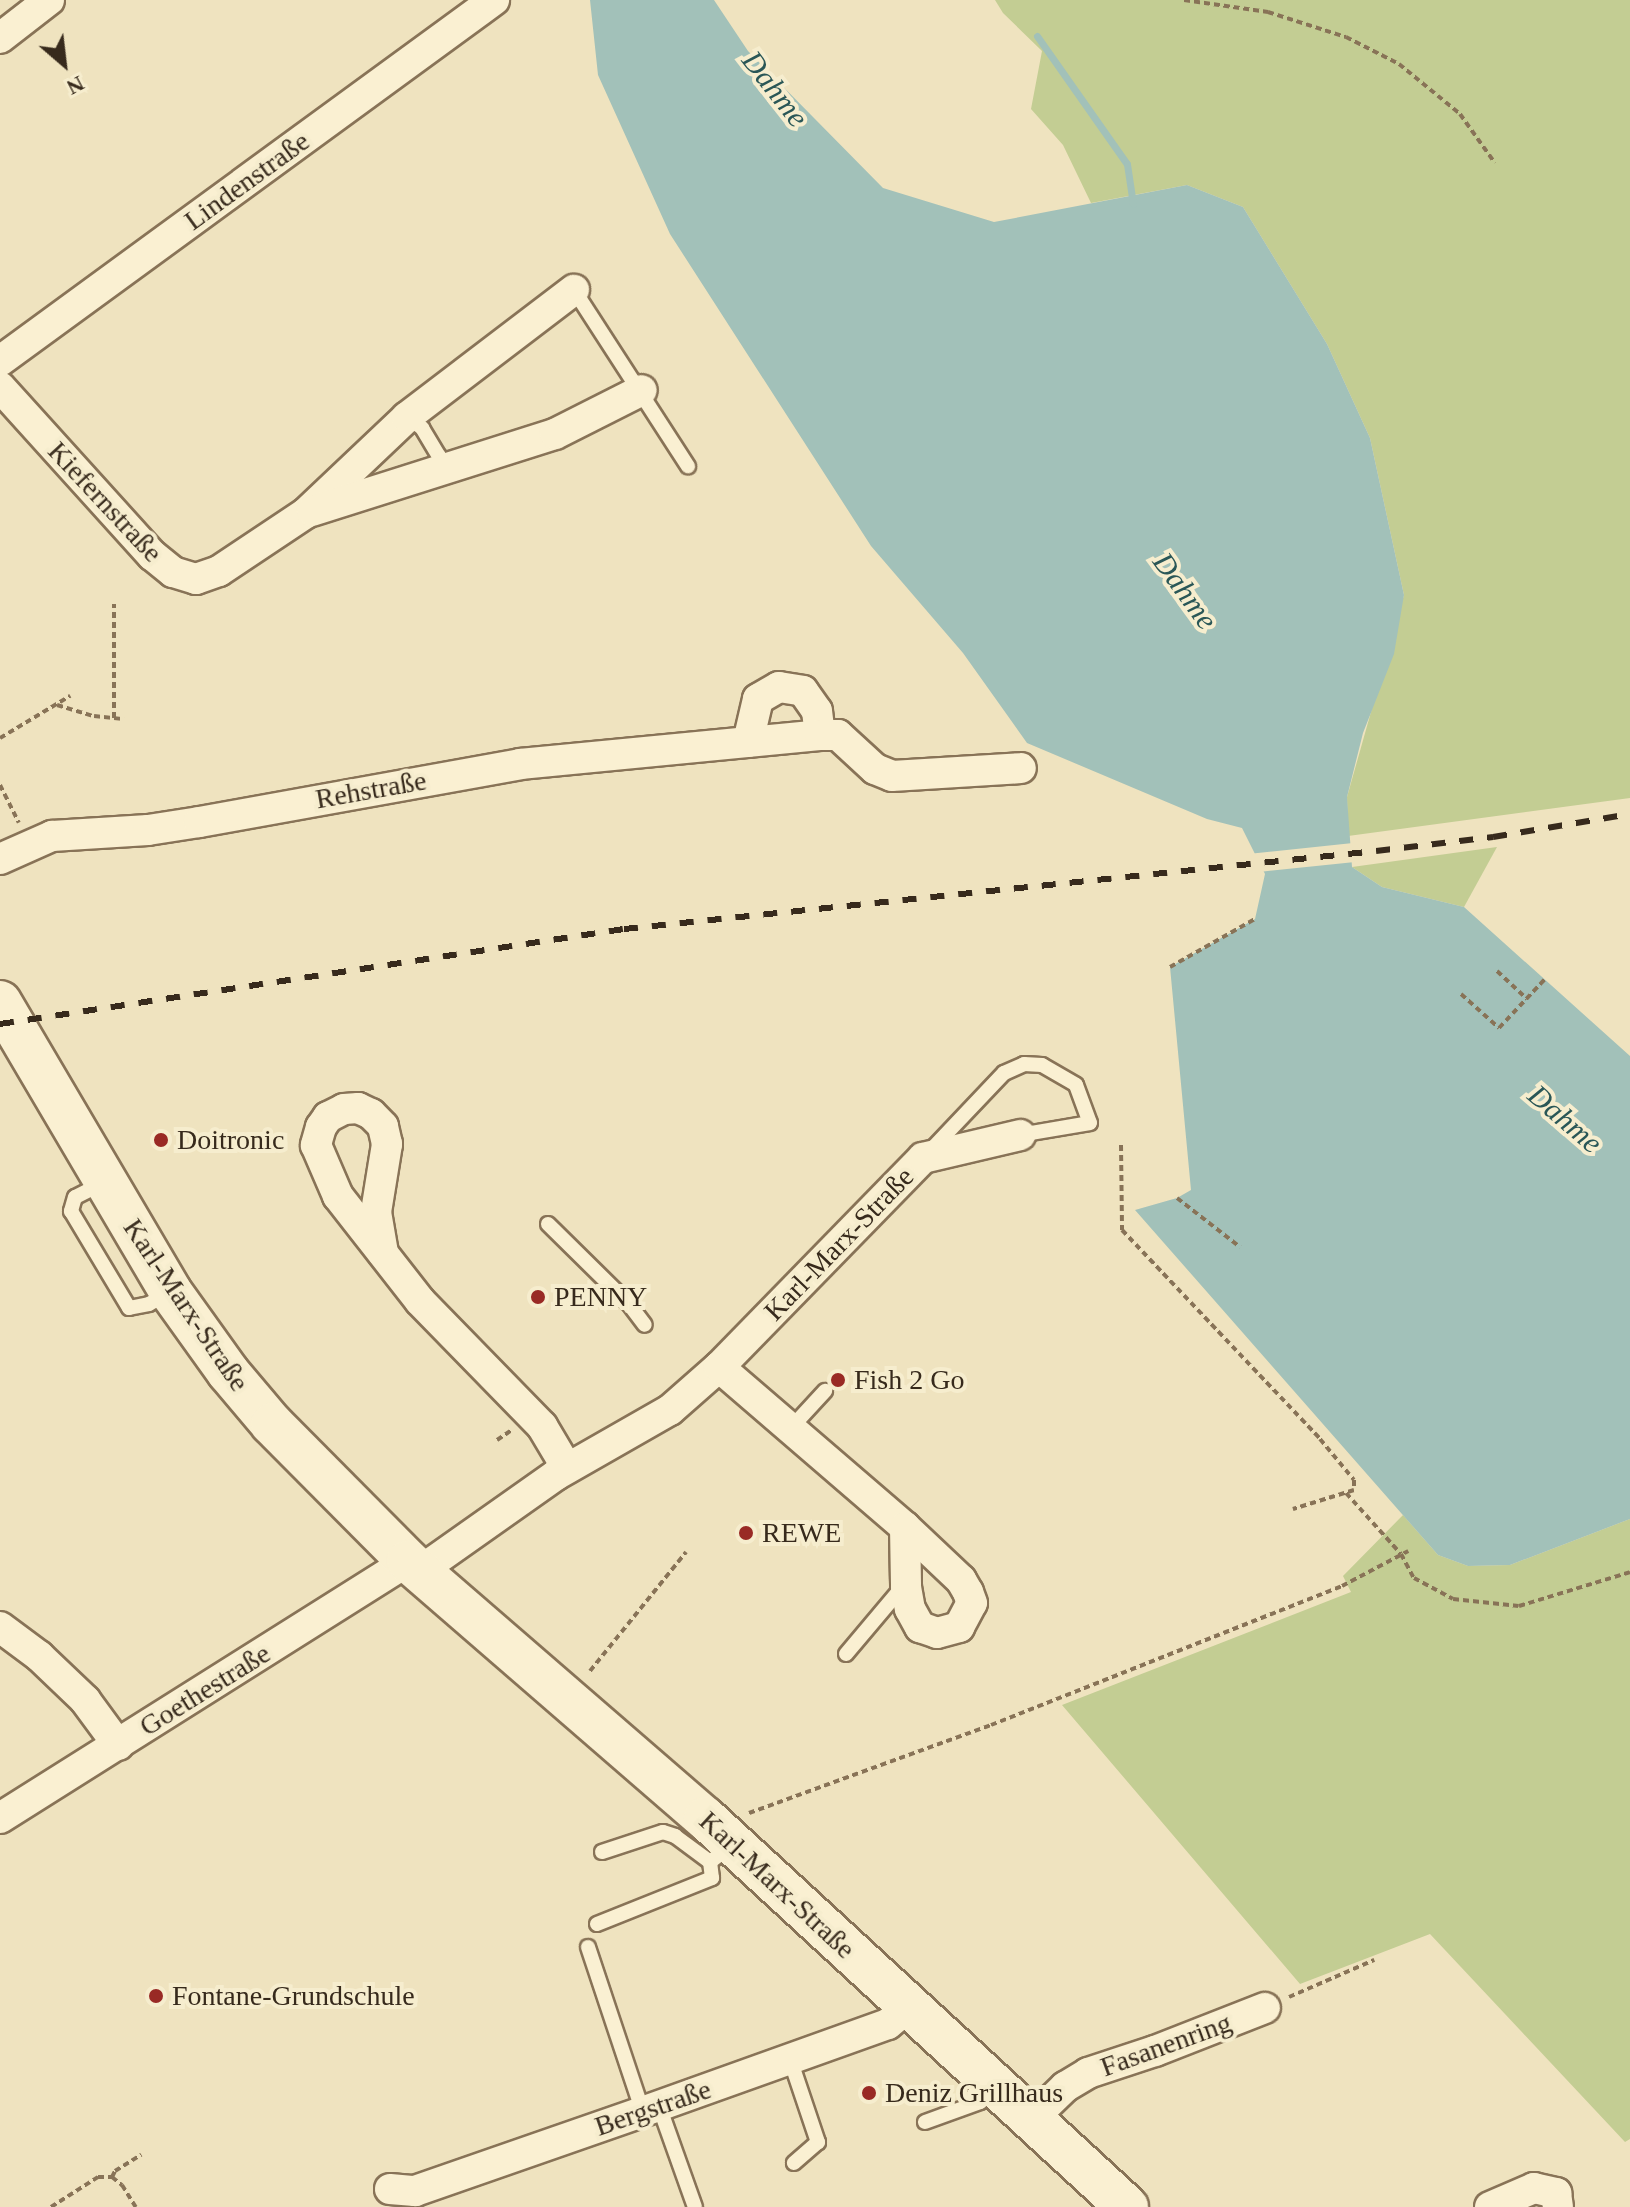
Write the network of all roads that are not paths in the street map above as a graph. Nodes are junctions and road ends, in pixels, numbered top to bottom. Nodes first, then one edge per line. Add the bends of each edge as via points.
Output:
1 (494, 0) edge
2 (35, 4) edge
3 (0, 38) edge
4 (574, 290) joint
5 (0, 361) edge
6 (0, 387) edge
7 (642, 390) junction
8 (407, 417) junction
9 (688, 466) dead end
10 (439, 473) junction
11 (306, 513) junction
12 (820, 735) junction
13 (748, 742) junction
14 (1021, 768) dead end
15 (0, 859) edge
16 (0, 1002) edge
17 (1020, 1135) joint
18 (923, 1158) junction
19 (548, 1224) dead end
20 (383, 1253) dead end
21 (645, 1325) dead end
22 (719, 1367) junction
23 (825, 1391) dead end
24 (790, 1429) junction
25 (567, 1468) junction
26 (905, 1527) junction
27 (414, 1566) junction
28 (906, 1584) junction
29 (0, 1627) edge
30 (846, 1654) dead end
31 (118, 1745) junction
32 (0, 1818) edge
33 (727, 1840) junction
34 (602, 1852) dead end
35 (597, 1924) dead end
36 (588, 1947) dead end
37 (908, 2007) junction
38 (1265, 2008) road end
39 (790, 2059) junction
40 (997, 2085) junction
41 (651, 2109) junction
42 (1033, 2118) junction
43 (925, 2122) dead end
44 (794, 2163) dead end
45 (390, 2189) dead end
46 (695, 2207) edge
47 (1127, 2207) edge
48 (1490, 2207) edge
49 (1558, 2207) edge

1 - 5 street, Lindenstraße
2 - 3 street
4 - 7 lane, Kiefernstraße
4 - 8 street, Kiefernstraße
6 - 11 street, Kiefernstraße via 173,572 196,579 219,571
7 - 9 lane, Kiefernstraße
7 - 10 street, Kiefernstraße via 555,434
8 - 10 lane via 422,428 439,456
8 - 11 street, Kiefernstraße
10 - 11 street, Kiefernstraße
12 - 13 street, Rehstraße
12 - 13 street via 817,711 803,691 779,687 758,699
12 - 14 street, Rehstraße via 838,735 875,769 892,776
13 - 15 street, Rehstraße via 520,764 199,822 52,836
16 - 27 street, Karl-Marx-Straße via 170,1291 228,1372 272,1424
17 - 18 street, Karl-Marx-Straße
17 - 18 lane via 1090,1123 1076,1085 1042,1065 1024,1064 1004,1073
18 - 22 street, Karl-Marx-Straße
19 - 21 lane
20 - 25 street via 449,1333 542,1426
22 - 24 street
22 - 25 street, Karl-Marx-Straße via 670,1410
23 - 24 lane
24 - 26 street
25 - 27 street, Karl-Marx-Straße
26 - 28 street
26 - 28 street via 961,1580 972,1603 959,1627 937,1633 920,1627
27 - 31 street, Goethestraße
27 - 33 street, Karl-Marx-Straße
28 - 30 lane
29 - 31 street via 85,1700
31 - 32 street, Goethestraße
33 - 34 lane via 663,1832
33 - 35 lane via 712,1878
33 - 37 street, Karl-Marx-Straße
36 - 41 lane
37 - 39 street, Bergstraße via 888,2024
37 - 40 street, Karl-Marx-Straße
38 - 42 street, Fasanenring via 1088,2073
39 - 41 street, Bergstraße
39 - 44 lane via 818,2142
40 - 42 street, Karl-Marx-Straße
40 - 43 lane via 980,2102
41 - 45 street, Bergstraße via 415,2191
41 - 46 lane
42 - 47 street, Karl-Marx-Straße
48 - 49 street via 1534,2188 1556,2193

